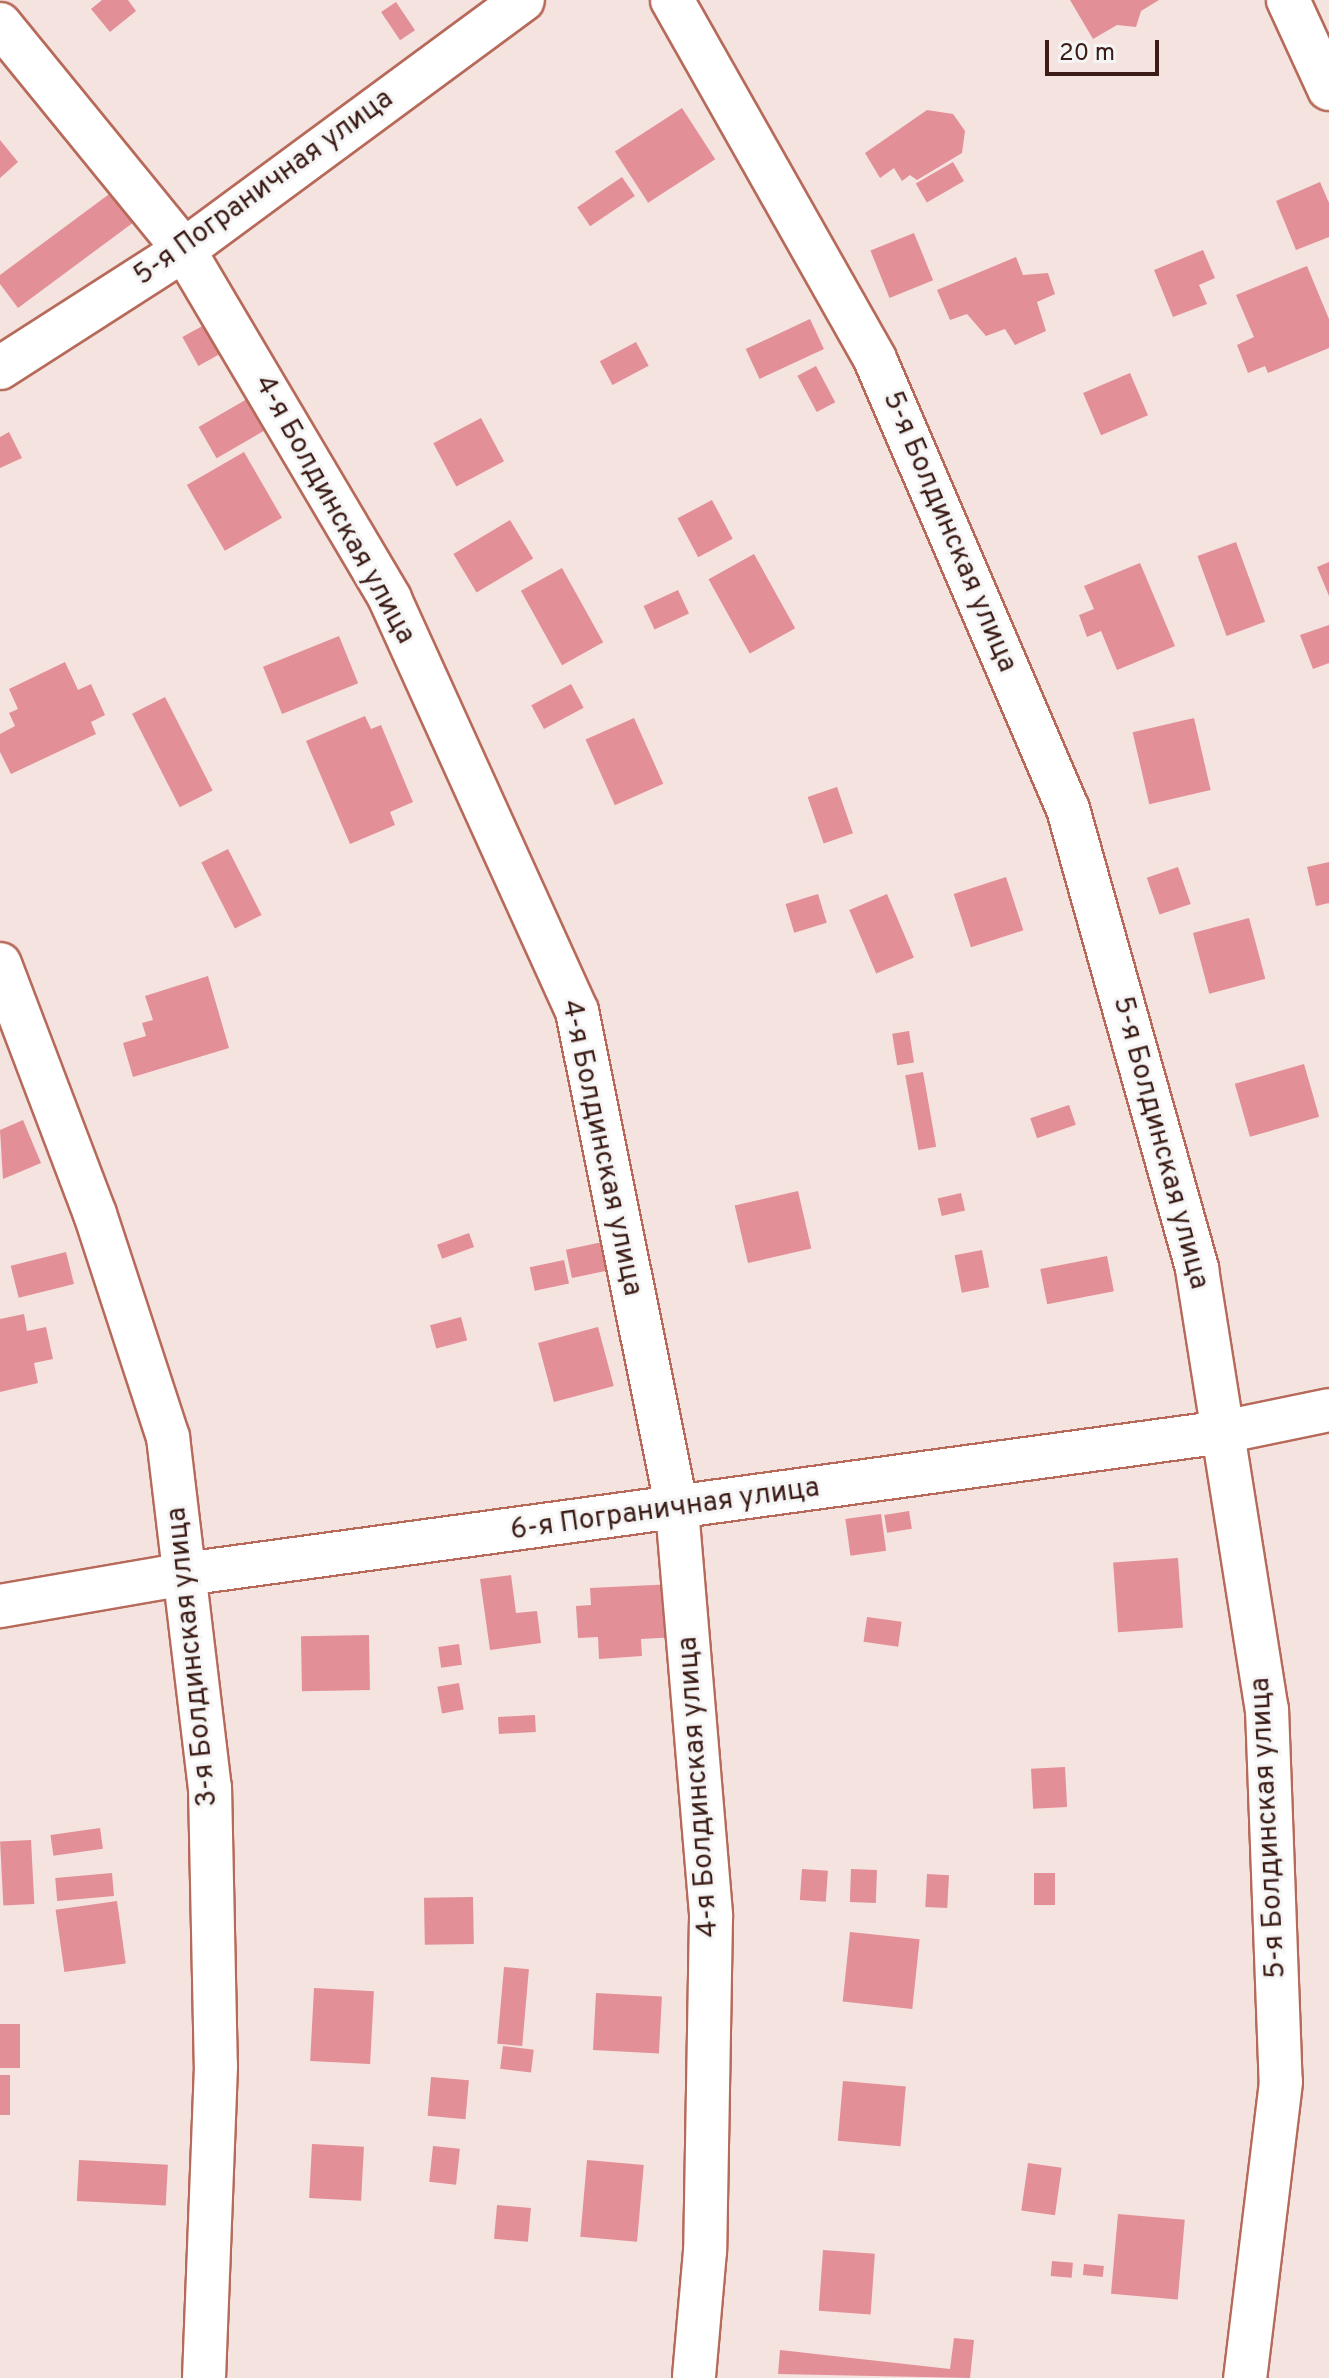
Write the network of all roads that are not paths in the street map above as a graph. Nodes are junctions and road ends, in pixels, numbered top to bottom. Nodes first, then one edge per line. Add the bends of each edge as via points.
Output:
1 (523, 0) edge
2 (672, 0) edge
3 (1288, 0) edge
4 (0, 24) edge
5 (1329, 89) edge
6 (184, 250) junction
7 (0, 368) edge
8 (0, 964) edge
9 (1329, 1410) edge
10 (1223, 1432) junction
11 (677, 1509) junction
12 (185, 1574) junction
13 (0, 1606) edge
14 (204, 2378) edge
15 (694, 2378) edge
16 (1245, 2378) edge

1 - 6 street, 5-я Пограничная улица
2 - 10 street, 5-я Болдинская улица via 875,359 1068,809 1197,1269
3 - 5 street
4 - 6 street, 4-я Болдинская улица
6 - 7 street, 5-я Пограничная улица
6 - 11 street, 4-я Болдинская улица via 390,599 577,1011
8 - 12 street, 3-я Болдинская улица via 95,1214 168,1437
9 - 10 street, 6-я Пограничная улица
10 - 11 street, 6-я Пограничная улица
10 - 16 street, 5-я Болдинская улица via 1267,1709 1281,2082
11 - 12 street, 6-я Пограничная улица
11 - 15 street, 4-я Болдинская улица via 711,1917 705,2251
12 - 13 street, 6-я Пограничная улица
12 - 14 street, 3-я Болдинская улица via 210,1787 216,2066

